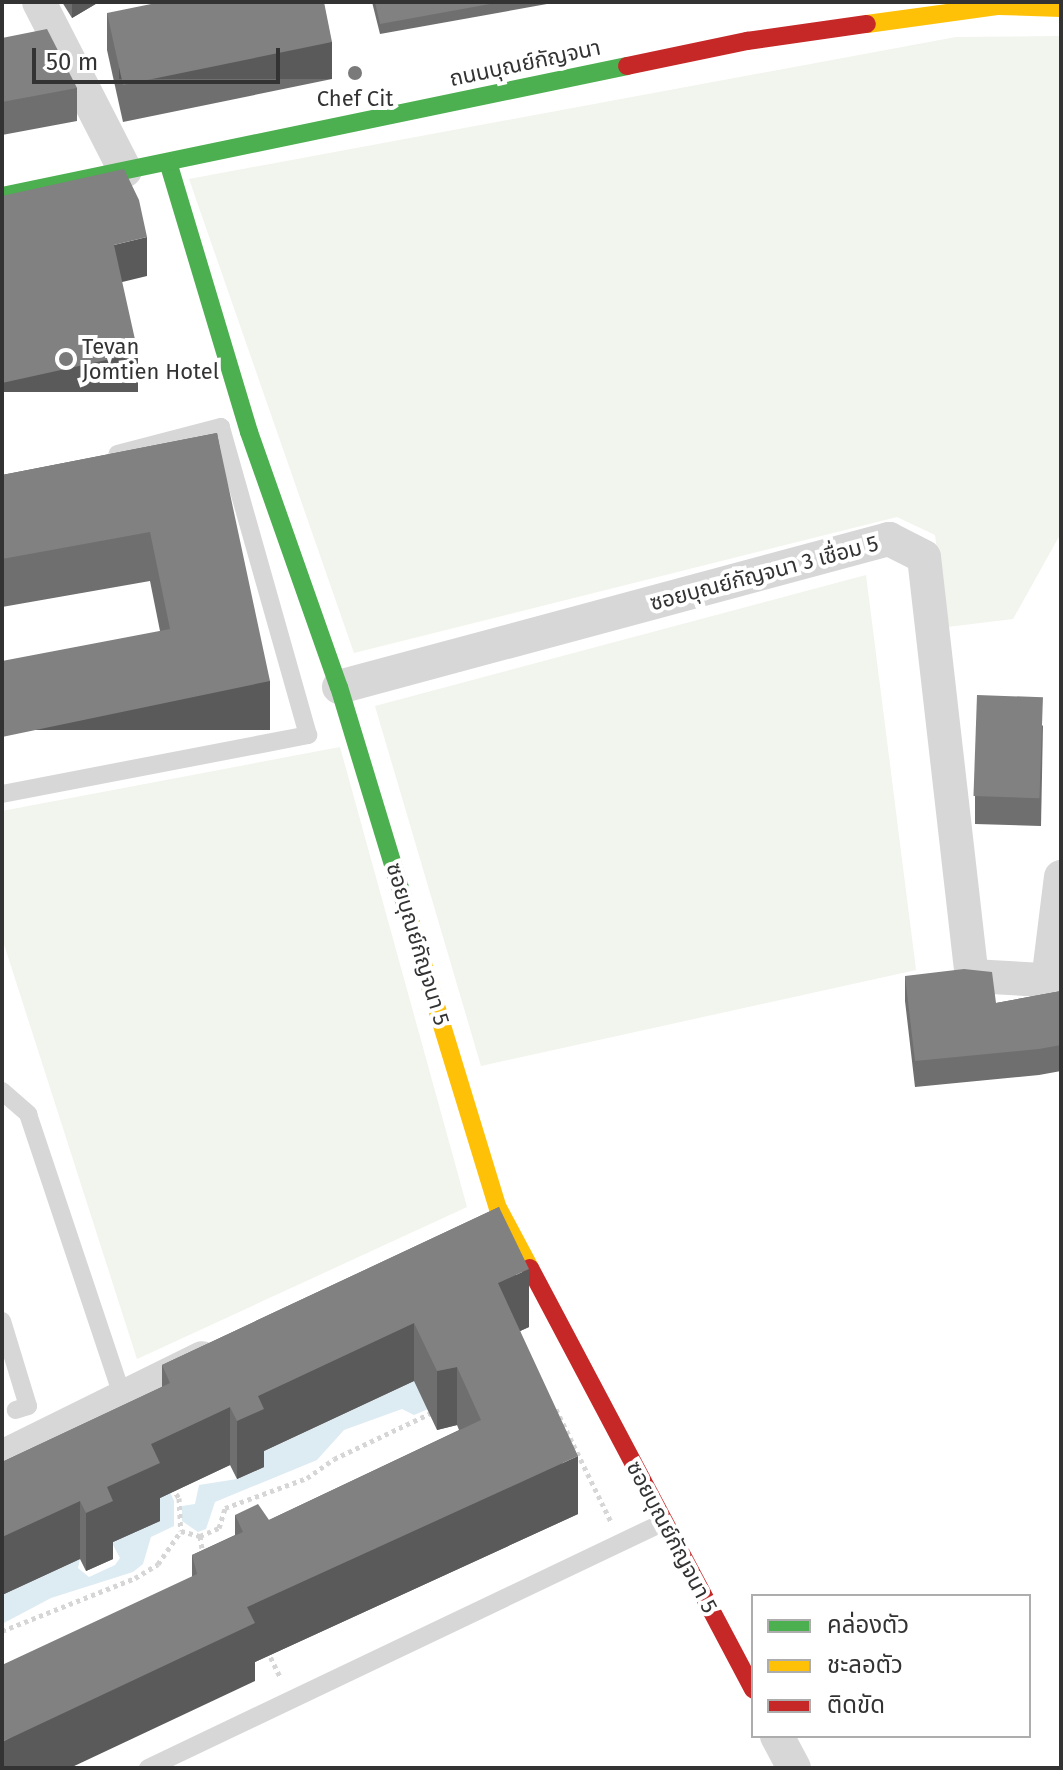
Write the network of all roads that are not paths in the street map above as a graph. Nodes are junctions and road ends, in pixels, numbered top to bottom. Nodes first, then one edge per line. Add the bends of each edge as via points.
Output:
1 (39, 2) edge
2 (1061, 8) edge
3 (168, 162) junction
4 (125, 170) junction
5 (2, 196) edge
6 (100, 458) edge
7 (339, 687) junction
8 (2, 794) edge
9 (1061, 877) edge
10 (1055, 981) edge
11 (2, 1091) edge
12 (2, 1321) edge
13 (234, 1342) edge
14 (123, 1398) junction
15 (41, 1438) junction
16 (2, 1457) edge
17 (664, 1522) junction
18 (751, 1686) edge
19 (778, 1738) edge
20 (148, 1768) edge
21 (794, 1768) edge

1 - 4 street
2 - 3 street, ถนนบุณย์กัญจนา via 999,6 747,41
3 - 4 street, ถนนบุณย์กัญจนา
3 - 7 street, ซอยบุณย์กัญจนา 5 via 249,432
4 - 5 street, ถนนบุณย์กัญจนา
6 - 8 lane via 221,427 308,735
7 - 10 street, ซอยบุณย์กัญจนา 3 เชื่อม 5 via 889,539 924,557 972,976
7 - 17 street, ซอยบุณย์กัญจนา 5 via 484,1215
9 - 10 street
11 - 14 lane via 28,1114
12 - 15 lane via 22,1408
13 - 14 street
14 - 15 street
15 - 16 street
17 - 18 street, ซอยบุณย์กัญจนา 5
17 - 20 lane
19 - 21 street

